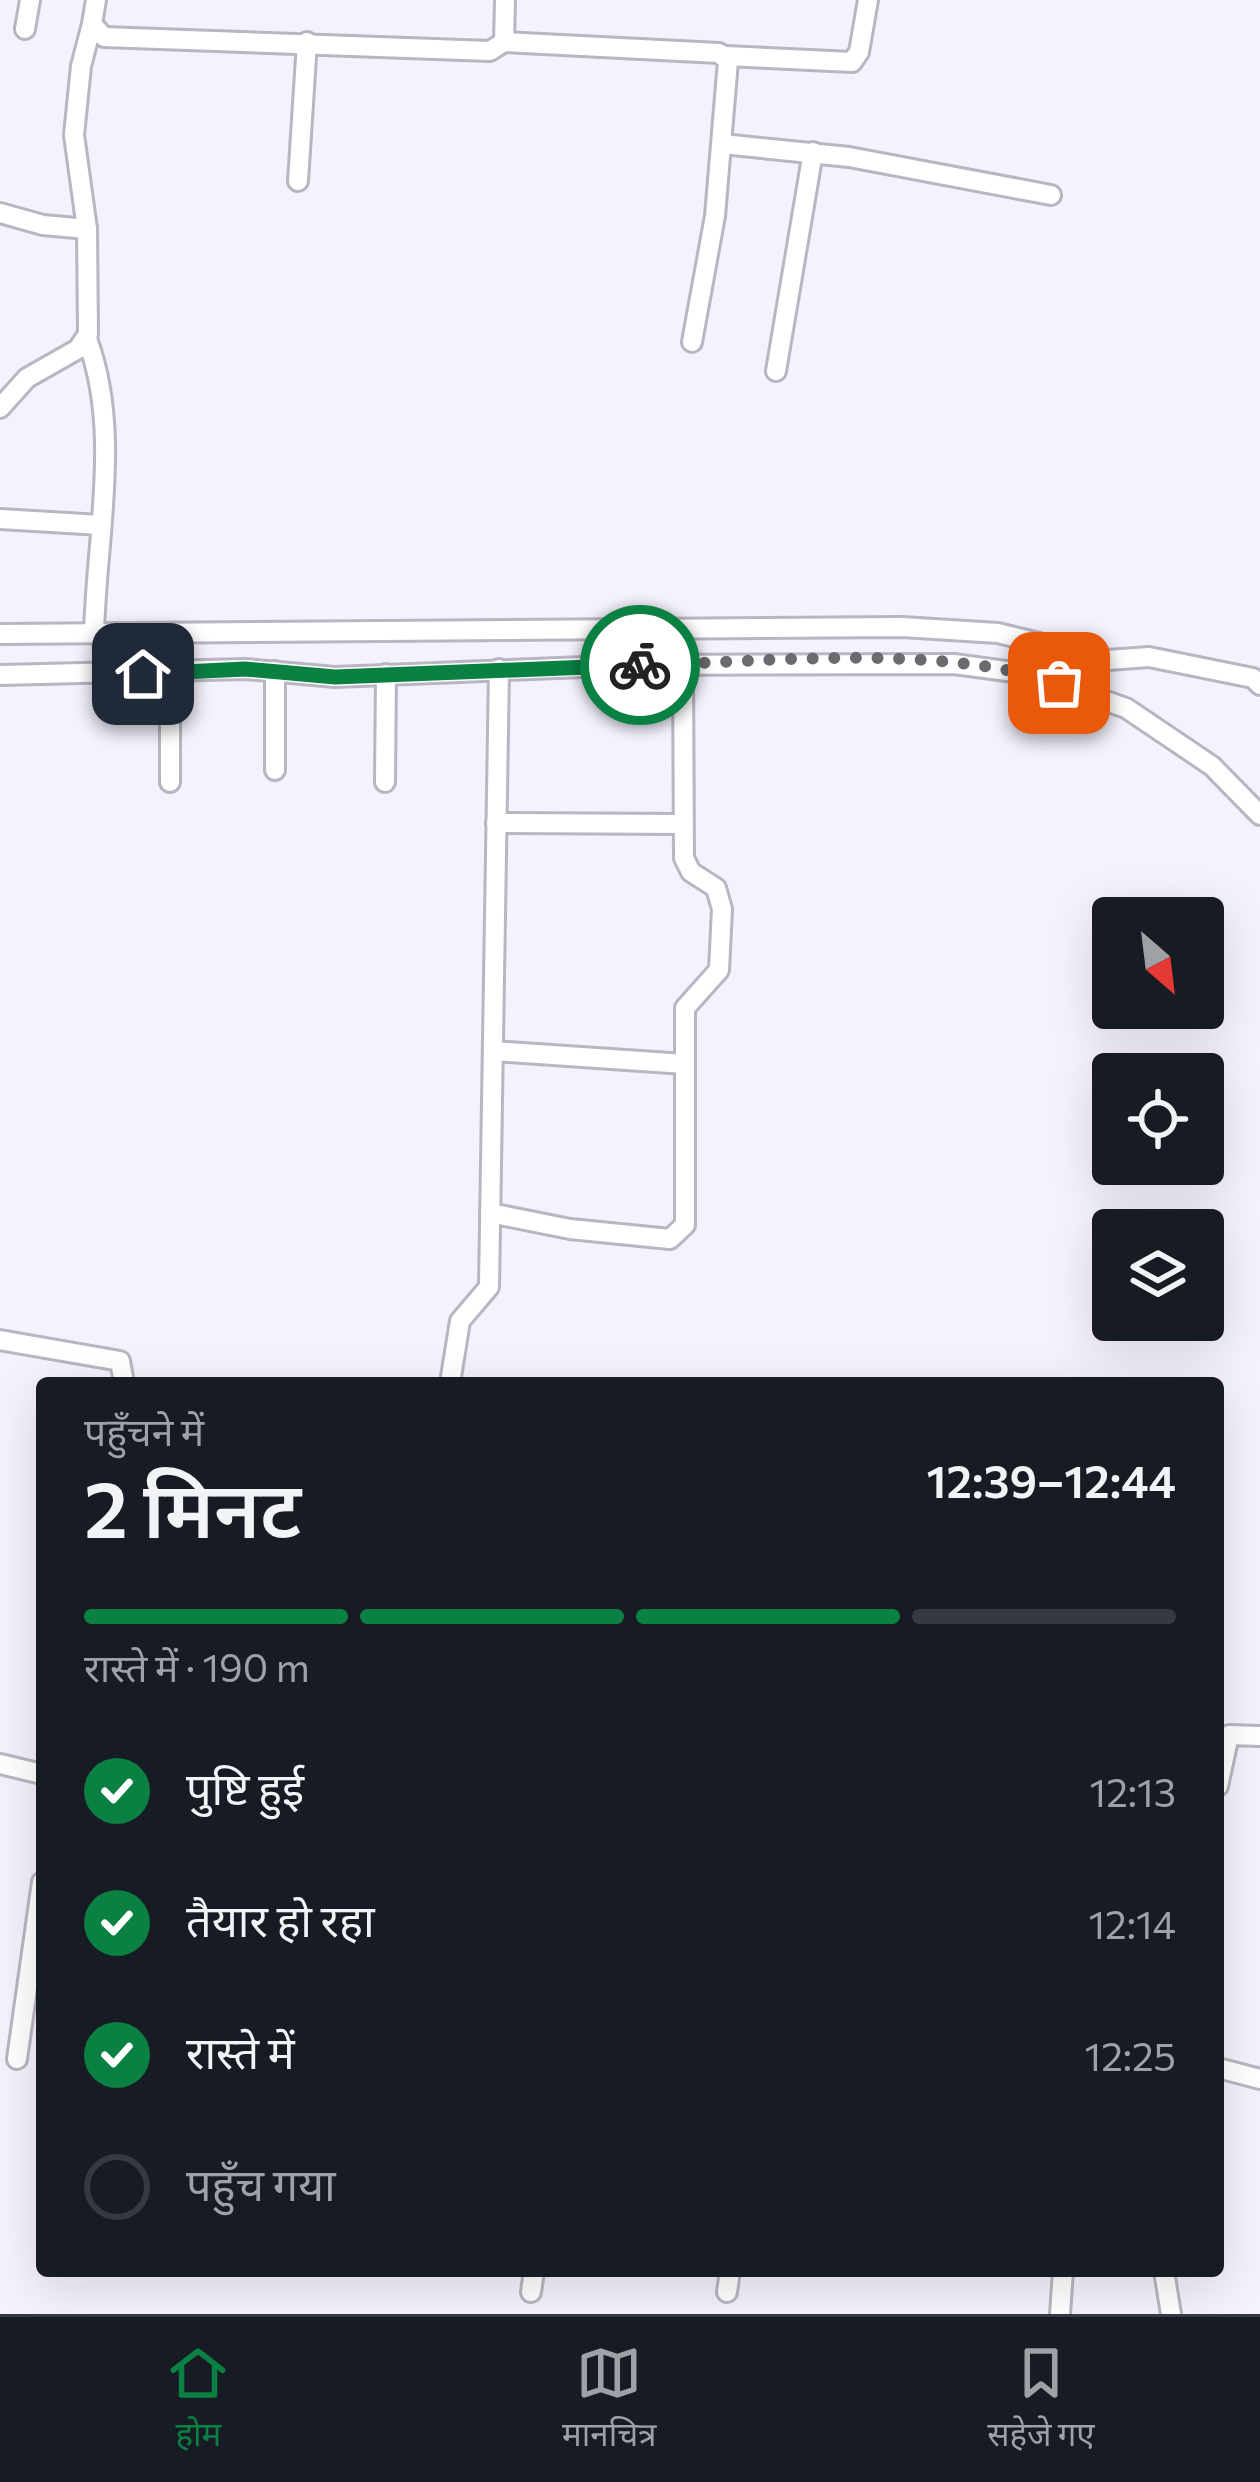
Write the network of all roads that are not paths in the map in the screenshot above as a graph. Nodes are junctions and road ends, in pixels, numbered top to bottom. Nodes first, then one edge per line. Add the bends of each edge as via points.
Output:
1 (30, 0) edge
2 (96, 0) edge
3 (505, 0) edge
4 (868, 0) edge
5 (92, 24) junction
6 (26, 29) dead end
7 (307, 42) junction
8 (504, 42) junction
9 (725, 56) junction
10 (722, 144) junction
11 (813, 152) junction
12 (298, 182) dead end
13 (1051, 195) dead end
14 (0, 213) edge
15 (87, 230) junction
16 (87, 339) junction
17 (692, 342) dead end
18 (776, 371) dead end
19 (0, 408) edge
20 (0, 519) edge
21 (101, 525) junction
22 (0, 634) edge
23 (94, 634) junction
24 (683, 664) junction
25 (499, 669) junction
26 (275, 671) junction
27 (170, 673) junction
28 (386, 674) junction
29 (0, 675) edge
30 (1260, 685) edge
31 (275, 770) dead end
32 (170, 782) dead end
33 (385, 782) dead end
34 (1260, 815) edge
35 (496, 823) junction
36 (683, 824) junction
37 (493, 1051) junction
38 (686, 1064) junction
39 (490, 1213) junction
40 (0, 1340) edge
41 (123, 1377) edge
42 (451, 1377) edge
43 (1260, 1736) edge
44 (1224, 1758) edge
45 (0, 1764) edge
46 (36, 1773) edge
47 (36, 1924) edge
48 (17, 2059) dead end
49 (1224, 2070) edge
50 (1260, 2079) edge
51 (533, 2277) edge
52 (729, 2277) edge
53 (1063, 2277) edge
54 (1165, 2277) edge
55 (531, 2292) dead end
56 (728, 2292) dead end
57 (1060, 2314) edge
58 (1171, 2314) edge

1 - 6 street
2 - 5 street
3 - 8 street
4 - 9 street via 852,62
5 - 7 street via 104,37
5 - 15 street via 74,135
7 - 8 street via 490,51
7 - 12 street
8 - 9 street
9 - 10 street
10 - 11 street
10 - 17 street
11 - 13 street
11 - 18 street
14 - 15 street
15 - 16 street
16 - 19 street via 27,378
16 - 21 street via 101,385
20 - 21 street
21 - 23 street
22 - 23 street
23 - 30 street via 902,627 1017,636 1108,660 1170,659
24 - 25 street
24 - 34 street via 898,661 1029,674 1149,721
24 - 36 street
25 - 28 street
25 - 35 street
26 - 27 street
26 - 28 street
26 - 31 street
27 - 29 street
27 - 32 street
28 - 33 street
35 - 36 street
35 - 37 street
36 - 38 street via 687,866 716,888 722,909 719,970 685,1007
37 - 38 street
37 - 39 street
38 - 39 street via 685,1225 676,1238
39 - 42 street via 489,1287 460,1321
40 - 41 street via 121,1361
43 - 44 street via 1229,1735
45 - 46 street
47 - 48 street
49 - 50 street
51 - 55 street
52 - 56 street
53 - 57 street
54 - 58 street

